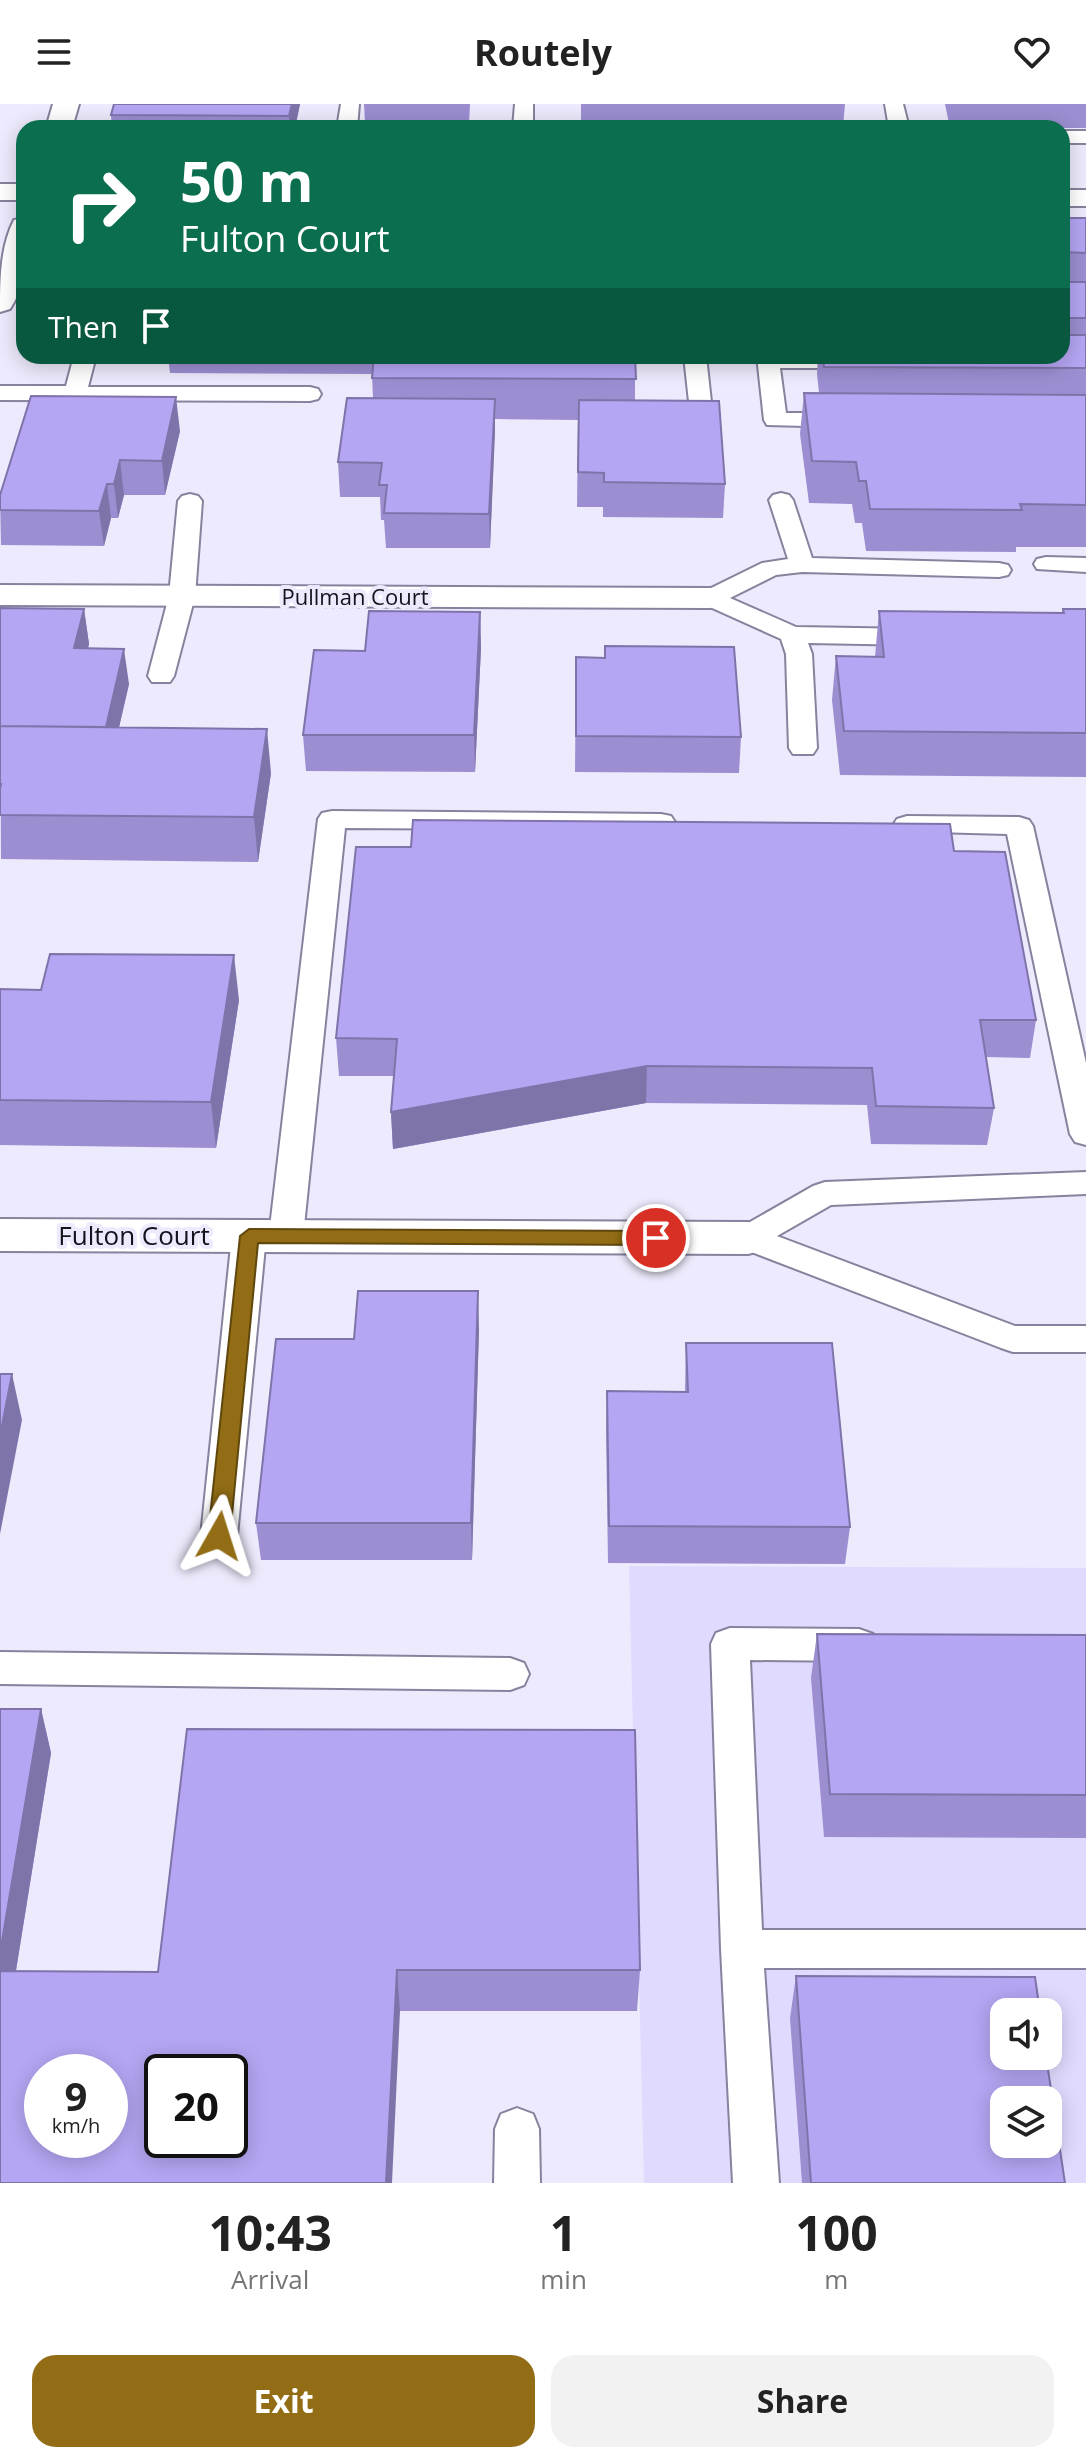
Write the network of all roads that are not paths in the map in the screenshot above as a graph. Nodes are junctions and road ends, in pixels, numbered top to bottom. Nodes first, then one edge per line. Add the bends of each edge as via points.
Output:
1 (16, 252) edge
2 (0, 303) edge
3 (83, 364) edge
4 (696, 364) edge
5 (769, 364) edge
6 (0, 393) edge
7 (75, 393) junction
8 (310, 394) dead end
9 (701, 411) edge
10 (868, 420) edge
11 (781, 500) dead end
12 (190, 501) dead end
13 (1046, 564) dead end
14 (802, 565) junction
15 (1086, 565) edge
16 (999, 570) dead end
17 (0, 595) edge
18 (182, 596) junction
19 (710, 598) junction
20 (792, 635) junction
21 (944, 638) edge
22 (161, 676) dead end
23 (803, 748) dead end
24 (684, 823) edge
25 (875, 825) edge
26 (1086, 1134) edge
27 (1086, 1183) edge
28 (0, 1235) edge
29 (268, 1236) junction
30 (748, 1238) junction
31 (1086, 1339) edge
32 (219, 1536) dead end
33 (900, 1645) edge
34 (0, 1668) edge
35 (510, 1674) dead end
36 (742, 1949) junction
37 (1086, 1949) edge
38 (517, 2129) dead end
39 (517, 2183) edge
40 (756, 2183) edge

1 - 2 street
3 - 7 lane
4 - 9 lane
5 - 10 lane via 775,420
6 - 7 lane
7 - 8 lane
11 - 14 lane
12 - 18 lane
13 - 15 lane
14 - 16 lane
14 - 19 lane via 771,568
17 - 18 street, Pullman Court
18 - 19 street, Pullman Court
18 - 22 lane
19 - 20 lane
20 - 21 lane
20 - 23 lane via 799,654
24 - 29 lane via 332,819
25 - 26 lane via 1019,826
27 - 30 lane via 825,1194
28 - 29 street, Fulton Court
29 - 30 street, Fulton Court
29 - 32 lane
30 - 31 lane via 1013,1339
33 - 36 lane via 730,1644
34 - 35 lane
36 - 37 lane
36 - 40 lane
38 - 39 lane

